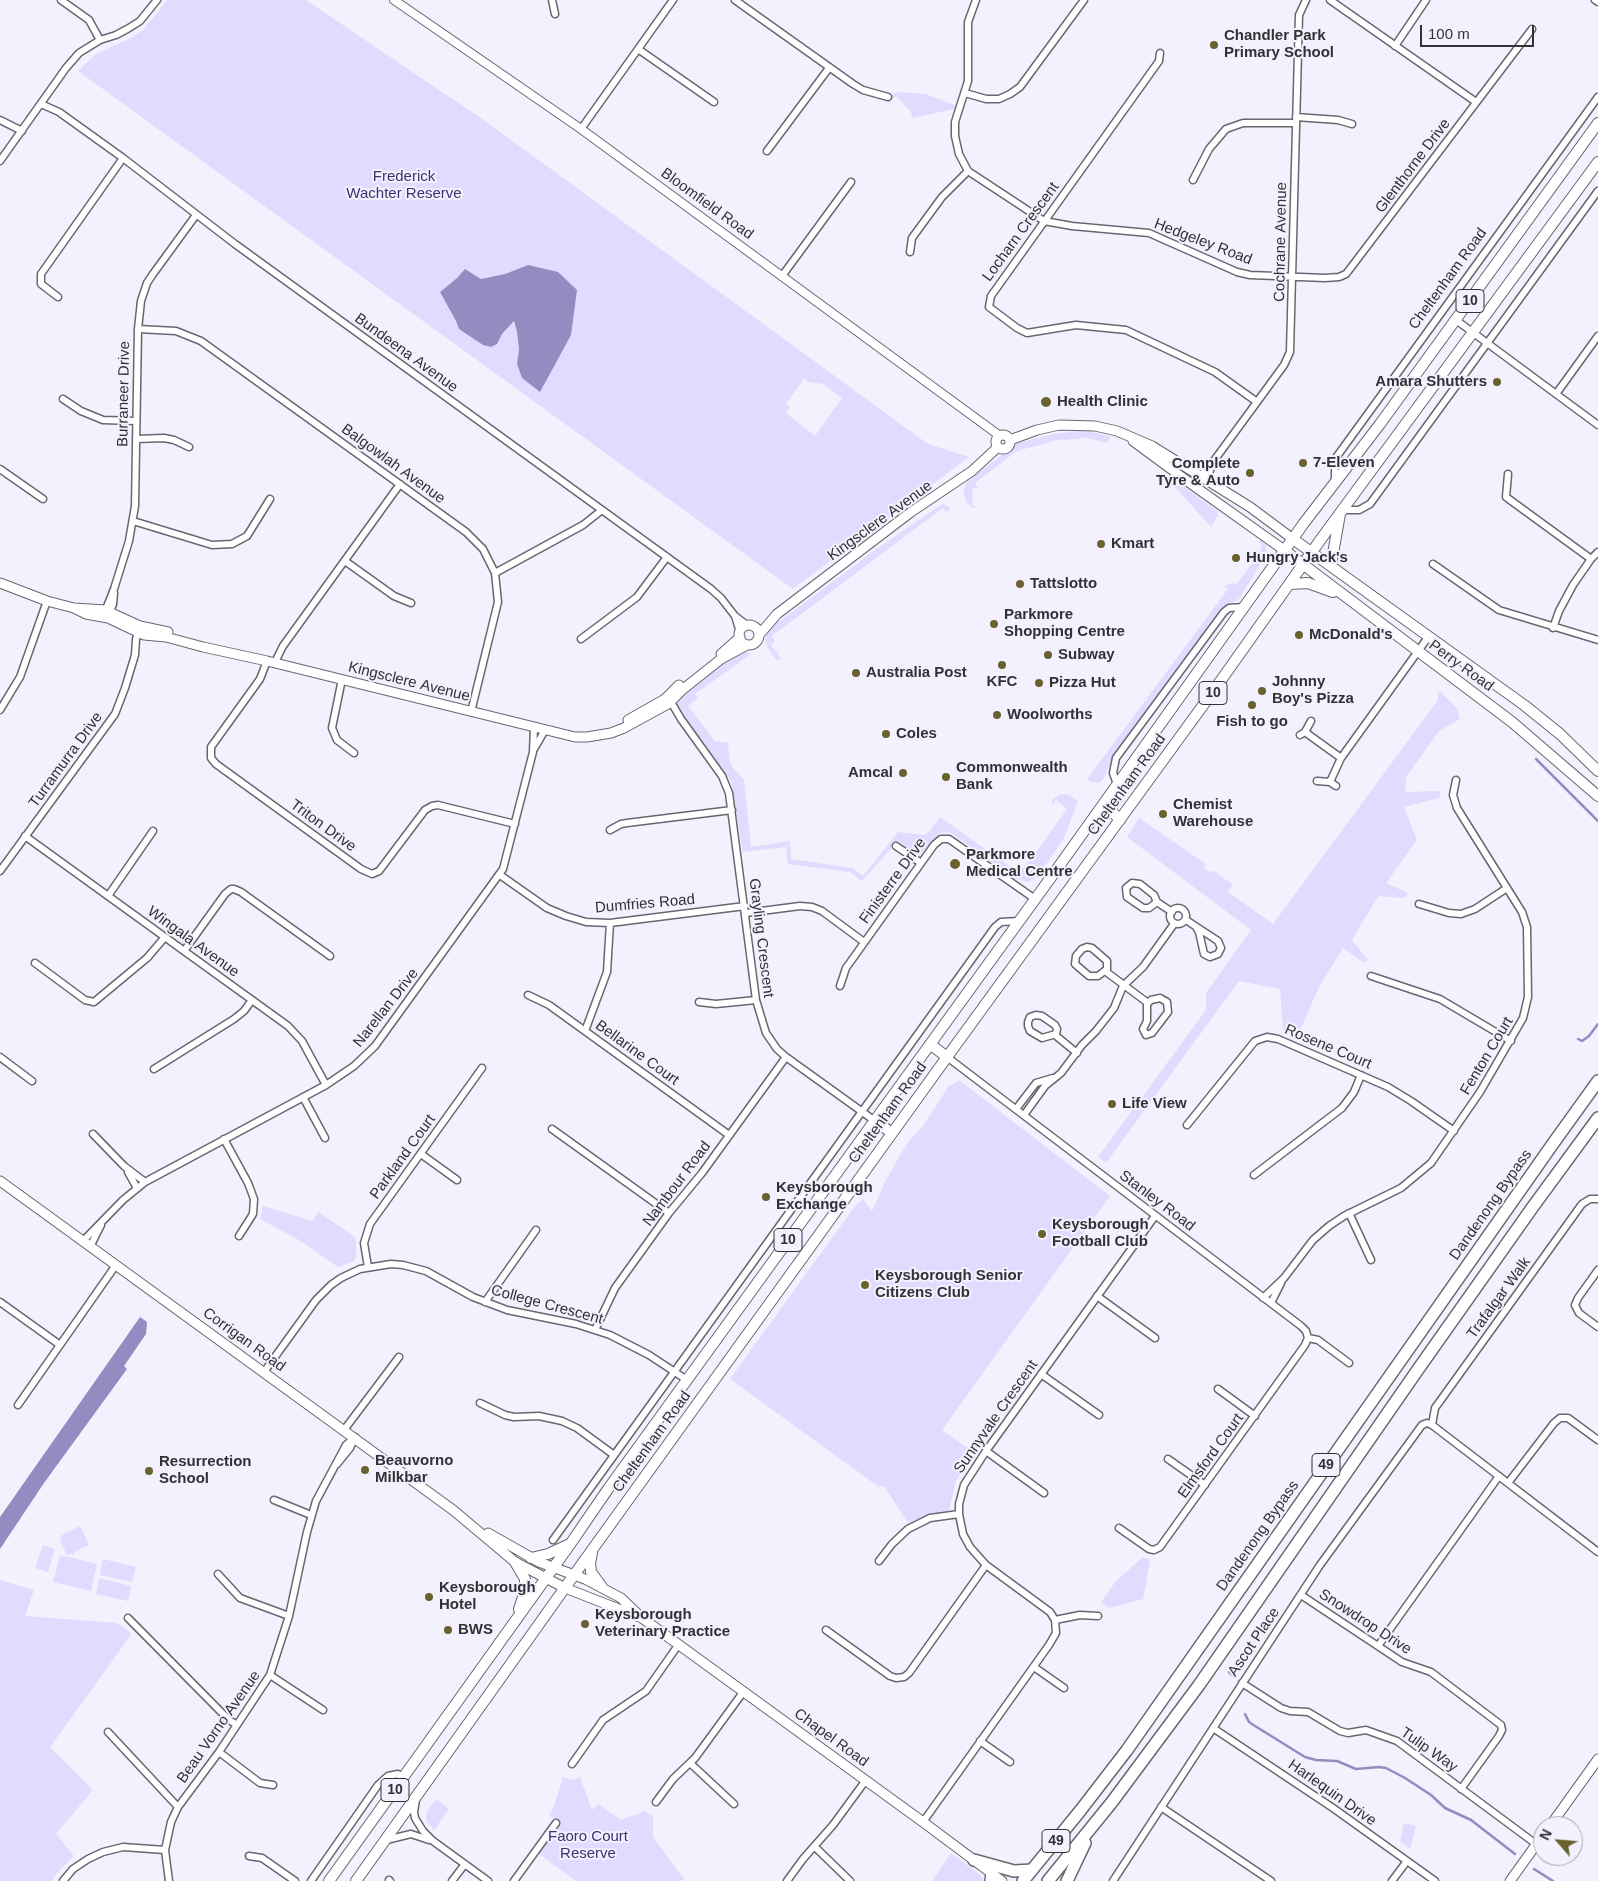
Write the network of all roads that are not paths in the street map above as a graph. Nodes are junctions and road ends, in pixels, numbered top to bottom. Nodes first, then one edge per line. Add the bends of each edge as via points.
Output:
1 (61, 0) edge
2 (157, 0) edge
3 (394, 0) edge
4 (552, 0) edge
5 (674, 0) edge
6 (735, 0) edge
7 (976, 0) edge
8 (1084, 0) edge
9 (1306, 0) edge
10 (1330, 0) edge
11 (1426, 0) edge
12 (555, 14) dead end
13 (1532, 29) dead end
14 (100, 40) junction
15 (1395, 46) junction
16 (638, 49) junction
17 (1160, 53) dead end
18 (829, 68) junction
19 (965, 93) junction
20 (888, 96) dead end
21 (1598, 97) edge
22 (45, 98) junction
23 (714, 102) dead end
24 (1476, 102) junction
25 (41, 104) junction
26 (59, 112) junction
27 (1296, 120) junction
28 (1, 121) edge
29 (1598, 123) edge
30 (1352, 124) dead end
31 (581, 129) junction
32 (22, 131) junction
33 (17, 137) junction
34 (767, 151) dead end
35 (123, 158) junction
36 (0, 161) edge
37 (1598, 162) edge
38 (968, 171) junction
39 (1193, 180) dead end
40 (851, 182) dead end
41 (1598, 191) edge
42 (196, 215) junction
43 (1044, 221) junction
44 (910, 252) dead end
45 (782, 276) junction
46 (1293, 277) junction
47 (58, 297) dead end
48 (1456, 320) junction
49 (138, 329) junction
50 (1473, 333) junction
51 (1598, 336) edge
52 (1487, 344) junction
53 (1556, 394) junction
54 (63, 399) dead end
55 (1257, 402) junction
56 (136, 421) junction
57 (1598, 425) edge
58 (1125, 434) junction
59 (1000, 436) junction
60 (136, 439) junction
61 (1010, 440) junction
62 (189, 447) dead end
63 (998, 447) junction
64 (0, 469) edge
65 (1508, 474) dead end
66 (1203, 478) junction
67 (1335, 481) junction
68 (400, 484) junction
69 (1194, 486) junction
70 (43, 499) dead end
71 (270, 499) dead end
72 (1240, 502) junction
73 (602, 510) junction
74 (1341, 511) junction
75 (1232, 513) junction
76 (133, 521) junction
77 (1293, 538) junction
78 (1284, 550) junction
79 (1311, 552) junction
80 (1598, 552) edge
81 (667, 557) junction
82 (1591, 559) junction
83 (345, 561) junction
84 (1433, 564) dead end
85 (1303, 565) junction
86 (1331, 566) junction
87 (495, 573) junction
88 (0, 583) edge
89 (1290, 584) junction
90 (1350, 600) junction
91 (47, 601) junction
92 (411, 603) dead end
93 (1244, 607) junction
94 (107, 614) junction
95 (777, 614) junction
96 (735, 616) junction
97 (751, 626) junction
98 (1553, 628) junction
99 (142, 630) junction
100 (740, 634) junction
101 (759, 635) junction
102 (1429, 636) junction
103 (581, 639) dead end
104 (1598, 640) edge
105 (747, 645) junction
106 (1417, 652) junction
107 (271, 662) junction
108 (342, 679) junction
109 (668, 702) junction
110 (0, 710) edge
111 (472, 712) junction
112 (1310, 721) dead end
113 (534, 727) junction
114 (545, 730) junction
115 (533, 752) junction
116 (354, 753) dead end
117 (1341, 758) junction
118 (1598, 771) edge
119 (1456, 780) dead end
120 (1316, 781) dead end
121 (1330, 782) junction
122 (1117, 784) junction
123 (1336, 786) dead end
124 (1598, 796) edge
125 (1101, 806) junction
126 (732, 810) junction
127 (1120, 820) junction
128 (515, 824) junction
129 (610, 830) dead end
130 (153, 832) dead end
131 (25, 836) junction
132 (896, 846) dead end
133 (921, 863) junction
134 (0, 871) edge
135 (500, 874) junction
136 (1507, 888) junction
137 (108, 896) junction
138 (1035, 899) junction
139 (1157, 902) junction
140 (1419, 904) dead end
141 (745, 910) junction
142 (1172, 912) junction
143 (1186, 920) junction
144 (1019, 921) junction
145 (610, 923) junction
146 (1174, 924) junction
147 (1196, 927) junction
148 (165, 937) junction
149 (864, 942) junction
150 (184, 951) junction
151 (330, 956) dead end
152 (35, 964) dead end
153 (1105, 970) junction
154 (1370, 976) dead end
155 (1124, 984) junction
156 (840, 986) dead end
157 (528, 995) dead end
158 (252, 1000) junction
159 (756, 1000) junction
160 (699, 1002) dead end
161 (1148, 1003) junction
162 (1147, 1019) junction
163 (1159, 1024) junction
164 (585, 1031) junction
165 (1055, 1036) junction
166 (1511, 1040) junction
167 (930, 1044) junction
168 (1077, 1052) junction
169 (0, 1057) edge
170 (786, 1057) junction
171 (947, 1057) junction
172 (482, 1068) dead end
173 (154, 1069) dead end
174 (1361, 1075) junction
175 (1054, 1078) junction
176 (32, 1081) dead end
177 (1598, 1081) edge
178 (326, 1085) junction
179 (302, 1097) junction
180 (1016, 1109) junction
181 (862, 1112) junction
182 (1024, 1115) junction
183 (1598, 1118) edge
184 (875, 1121) junction
185 (1187, 1125) dead end
186 (552, 1129) dead end
187 (1454, 1132) junction
188 (892, 1133) junction
189 (93, 1134) dead end
190 (729, 1135) junction
191 (224, 1138) junction
192 (325, 1138) dead end
193 (421, 1154) junction
194 (124, 1166) junction
195 (1254, 1175) dead end
196 (457, 1180) dead end
197 (0, 1182) edge
198 (145, 1182) junction
199 (137, 1188) junction
200 (1598, 1199) edge
201 (669, 1213) junction
202 (1349, 1213) junction
203 (1156, 1216) junction
204 (536, 1230) dead end
205 (239, 1236) dead end
206 (87, 1244) junction
207 (1372, 1260) dead end
208 (116, 1265) junction
209 (368, 1267) junction
210 (1598, 1270) edge
211 (1284, 1278) junction
212 (1097, 1296) junction
213 (1264, 1298) junction
214 (0, 1302) edge
215 (486, 1302) junction
216 (1270, 1303) junction
217 (1598, 1326) edge
218 (596, 1330) junction
219 (1155, 1338) dead end
220 (1308, 1338) junction
221 (60, 1345) junction
222 (399, 1357) dead end
223 (1349, 1363) dead end
224 (264, 1372) junction
225 (675, 1372) junction
226 (1041, 1374) junction
227 (688, 1380) junction
228 (1218, 1389) dead end
229 (480, 1403) dead end
230 (18, 1405) dead end
231 (1099, 1415) dead end
232 (1255, 1416) junction
233 (1428, 1424) junction
234 (344, 1430) junction
235 (355, 1438) junction
236 (1598, 1440) edge
237 (986, 1451) junction
238 (614, 1455) junction
239 (1168, 1459) dead end
240 (1500, 1476) junction
241 (1508, 1483) junction
242 (1205, 1485) junction
243 (1044, 1493) dead end
244 (274, 1500) dead end
245 (959, 1514) junction
246 (311, 1515) junction
247 (470, 1523) junction
248 (1119, 1528) dead end
249 (553, 1540) dead end
250 (571, 1543) junction
251 (592, 1550) junction
252 (1598, 1552) edge
253 (532, 1558) junction
254 (879, 1561) dead end
255 (515, 1562) junction
256 (986, 1565) junction
257 (554, 1567) junction
258 (218, 1574) dead end
259 (574, 1575) junction
260 (545, 1579) junction
261 (565, 1588) junction
262 (602, 1588) junction
263 (1301, 1595) junction
264 (289, 1616) junction
265 (1098, 1616) dead end
266 (128, 1618) dead end
267 (517, 1618) junction
268 (642, 1618) junction
269 (1055, 1620) junction
270 (826, 1630) dead end
271 (679, 1644) junction
272 (1378, 1646) junction
273 (1034, 1667) junction
274 (270, 1675) junction
275 (1242, 1683) junction
276 (1064, 1688) dead end
277 (744, 1691) junction
278 (323, 1710) dead end
279 (237, 1725) junction
280 (1213, 1728) junction
281 (108, 1732) dead end
282 (980, 1741) junction
283 (219, 1752) junction
284 (1598, 1759) edge
285 (1010, 1762) dead end
286 (690, 1763) junction
287 (572, 1764) dead end
288 (404, 1778) junction
289 (866, 1780) junction
290 (273, 1785) dead end
291 (1461, 1789) junction
292 (416, 1798) junction
293 (656, 1802) dead end
294 (734, 1804) dead end
295 (178, 1807) junction
296 (1161, 1808) junction
297 (1557, 1816) edge
298 (923, 1822) junction
299 (556, 1823) dead end
300 (1093, 1826) junction
301 (385, 1841) junction
302 (433, 1842) junction
303 (1533, 1842) edge
304 (815, 1847) junction
305 (1533, 1849) edge
306 (165, 1850) junction
307 (249, 1856) dead end
308 (974, 1860) junction
309 (1407, 1861) junction
310 (464, 1864) junction
311 (1032, 1870) junction
312 (992, 1877) edge
313 (1514, 1880) edge
314 (63, 1881) edge
315 (169, 1881) edge
316 (295, 1881) edge
317 (311, 1881) edge
318 (330, 1881) edge
319 (356, 1881) edge
320 (452, 1881) edge
321 (488, 1881) edge
322 (514, 1881) edge
323 (787, 1881) edge
324 (850, 1881) edge
325 (1002, 1881) edge
326 (1023, 1881) edge
327 (1048, 1881) edge
328 (1067, 1881) edge
329 (1113, 1881) edge
330 (1271, 1881) edge
331 (1392, 1881) edge
332 (1435, 1881) edge

1 - 14 street via 89,20
2 - 14 street via 140,21
3 - 31 street, Bloomfield Road
4 - 12 street
5 - 16 street
6 - 18 street
7 - 19 street via 968,22
8 - 19 street via 1020,87 999,99
9 - 27 street, Cochrane Avenue via 1299,15
10 - 15 street
11 - 15 street
13 - 24 street, Glenthorne Drive
14 - 22 street via 74,59
15 - 24 street
16 - 23 street
16 - 31 street
17 - 43 street, Locharn Crescent via 1160,61
18 - 20 street via 863,90
18 - 34 street
19 - 38 street via 955,122 955,136 958,154
21 - 67 street, Cheltenham Road via 1335,459
22 - 25 street
22 - 26 street, Bundeena Avenue
24 - 46 street, Glenthorne Drive via 1346,274 1332,278
25 - 26 street, Bundeena Avenue
25 - 32 street
26 - 35 street, Bundeena Avenue
27 - 30 street via 1338,120
27 - 39 street via 1242,123 1226,129 1209,149
27 - 46 street, Cochrane Avenue
28 - 32 street
28 - 33 street
29 - 48 main road, Cheltenham Road / 10
31 - 45 street, Bloomfield Road
32 - 33 street
33 - 36 street
35 - 42 street, Bundeena Avenue
35 - 47 street via 41,274 41,284
37 - 50 main road, Cheltenham Road / 10
38 - 43 street, Hedgeley Road
38 - 44 street via 942,197 912,238
40 - 45 street
41 - 52 street
42 - 49 street, Burraneer Drive via 147,283
42 - 73 street, Bundeena Avenue
43 - 46 street, Hedgeley Road via 1150,234 1237,272
43 - 55 street, Locharn Crescent via 991,296 989,307 993,311 1027,333 1076,325 1126,330 1207,367
45 - 59 street, Bloomfield Road
46 - 55 street, Cochrane Avenue via 1290,352
48 - 50 street
48 - 67 main road, Cheltenham Road / 10
49 - 56 street, Burraneer Drive
49 - 68 street, Balgowlah Avenue via 176,331 201,341
50 - 52 street
50 - 74 main road, Cheltenham Road / 10
51 - 53 street
52 - 53 street
52 - 74 street via 1370,504 1359,510
53 - 57 street
54 - 56 street via 98,418
55 - 66 street, Cochrane Avenue
56 - 60 street, Burraneer Drive
58 - 61 main road via 1071,424 1048,427
58 - 66 main road via 1152,446
58 - 69 main road
59 - 61 main road
59 - 63 main road via 996,442
60 - 62 street via 164,438
60 - 76 street, Burraneer Drive
61 - 63 main road via 1006,449
63 - 95 main road, Kingsclere Avenue via 972,471 911,512
64 - 70 street
65 - 82 street via 1506,496
66 - 69 main road
66 - 72 main road
67 - 77 main road, Cheltenham Road / 10
68 - 83 street
68 - 87 street, Balgowlah Avenue via 476,540
69 - 75 main road
71 - 76 street via 247,536 232,544 212,545
72 - 75 main road
72 - 77 main road
73 - 81 street, Bundeena Avenue
73 - 87 street via 583,525
74 - 79 main road, Cheltenham Road / 10
74 - 86 main road
75 - 78 main road
76 - 94 street, Burraneer Drive
77 - 78 main road, Cheltenham Road / 10
77 - 79 main road, Perry Road
78 - 85 main road, Perry Road
78 - 93 main road, Cheltenham Road / 10
79 - 85 main road, Cheltenham Road / 10
79 - 86 main road, Perry Road
80 - 82 street
81 - 96 street, Bundeena Avenue via 717,594
81 - 103 street via 637,598
82 - 98 street via 1566,597
83 - 92 street via 394,596
83 - 107 street
84 - 98 street via 1499,610
85 - 89 main road, Cheltenham Road / 10
85 - 90 main road, Perry Road
86 - 102 main road, Perry Road
87 - 111 street, Balgowlah Avenue via 498,588 496,612
88 - 91 main road, Kingsclere Avenue
89 - 90 main road via 1308,583
89 - 127 main road, Cheltenham Road / 10
90 - 106 main road, Perry Road
91 - 94 main road, Kingsclere Avenue via 86,614
91 - 110 street via 20,677
93 - 122 main road, Cheltenham Road / 10
93 - 122 street, Cheltenham Road via 1229,608 1224,612 1116,758 1113,773
94 - 99 main road, Kingsclere Avenue
95 - 97 main road, Kingsclere Avenue
95 - 101 main road, Kingsclere Avenue
96 - 97 street, Bundeena Avenue
96 - 100 street, Bundeena Avenue
97 - 100 main road
97 - 101 main road via 758,630
98 - 104 street
99 - 107 main road, Kingsclere Avenue
99 - 131 street, Turramurra Drive via 115,714
100 - 105 main road via 742,642
100 - 109 main road, Kingsclere Avenue via 726,650 677,686
101 - 105 main road via 755,643
102 - 106 street
102 - 118 main road, Perry Road via 1531,710
105 - 109 main road, Kingsclere Avenue via 721,659
106 - 117 street
106 - 124 main road, Perry Road via 1512,722
107 - 108 main road, Kingsclere Avenue
107 - 128 street, Triton Drive via 213,744 211,758 361,869 372,874 379,871 424,810 432,806
108 - 111 main road, Kingsclere Avenue
108 - 116 street via 332,728 337,740
109 - 114 main road, Kingsclere Avenue via 616,725 588,732
109 - 126 street, Grayling Crescent via 724,780
111 - 113 main road, Kingsclere Avenue
112 - 117 street via 1302,734
113 - 114 main road, Kingsclere Avenue
113 - 115 street, Narellan Drive
114 - 115 street, Narellan Drive
115 - 128 street, Narellan Drive
117 - 121 street
119 - 136 street, Fenton Court via 1453,795 1457,808
120 - 121 street
121 - 123 street
122 - 125 main road, Cheltenham Road / 10
125 - 127 main road
125 - 138 main road, Cheltenham Road / 10
126 - 129 street via 627,823
126 - 141 street, Grayling Crescent
127 - 171 main road, Cheltenham Road / 10
128 - 135 street, Narellan Drive
130 - 137 street
131 - 134 street, Turramurra Drive
131 - 137 street, Wingala Avenue
132 - 133 street
133 - 138 street, Finisterre Drive via 937,841 947,838
133 - 149 street, Finisterre Drive
135 - 145 street, Dumfries Road via 556,912 586,922
135 - 178 street, Narellan Drive via 375,1046 354,1066
136 - 140 street via 1461,914
136 - 166 street, Fenton Court via 1525,920 1528,935 1528,1004
137 - 148 street, Wingala Avenue
138 - 144 main road, Cheltenham Road / 10
139 - 139 street via 1143,908 1128,897 1126,888 1132,883 1139,884 1154,895
139 - 142 street
141 - 145 street, Dumfries Road
141 - 149 street, Dumfries Road via 812,907
141 - 159 street, Grayling Crescent
142 - 143 street via 1178,908 1183,910
142 - 146 street via 1170,918
143 - 146 street
143 - 147 street
144 - 167 main road, Cheltenham Road / 10
144 - 181 street, Cheltenham Road via 1001,922 995,927
145 - 164 street via 607,972
146 - 155 street via 1143,967
147 - 147 street via 1218,941 1221,948 1218,954 1210,957 1204,954
148 - 150 street, Wingala Avenue
148 - 152 street via 147,958 94,1002 85,1000
149 - 156 street, Finisterre Drive via 846,968
150 - 151 street via 225,894 234,889
150 - 158 street, Wingala Avenue
153 - 153 street via 1099,976 1091,977 1077,967 1075,958 1082,949 1091,948 1107,960
153 - 155 street
154 - 166 street via 1440,1000
155 - 161 street
155 - 168 street via 1114,1008
157 - 164 street, Bellarine Court via 550,1005
158 - 173 street via 234,1019
158 - 178 street, Wingala Avenue via 295,1033
159 - 160 street via 716,1004
159 - 170 street, Grayling Crescent via 766,1033
161 - 162 street
161 - 163 street via 1160,998 1167,1002 1169,1010
162 - 163 street
162 - 163 street via 1142,1029 1146,1035
164 - 190 street, Bellarine Court
165 - 165 street via 1043,1038 1034,1034 1028,1026 1030,1018 1037,1014 1043,1016 1056,1027 1058,1032
165 - 168 street
166 - 187 street, Fenton Court
167 - 171 main road
167 - 184 main road, Cheltenham Road / 10
168 - 175 street
169 - 176 street
170 - 181 street, Grayling Crescent
170 - 190 street, Nambour Road
171 - 180 street, Stanley Road
171 - 188 main road, Cheltenham Road / 10
172 - 193 street, Parkland Court
174 - 185 street, Rosene Court via 1278,1039 1262,1038 1256,1041
174 - 187 street, Rosene Court via 1405,1097
174 - 195 street via 1342,1108
175 - 180 street via 1036,1083
175 - 182 street
177 - 311 highway, Dandenong Bypass / 49 via 1127,1750
178 - 179 street, Narellan Drive
179 - 191 street, Narellan Drive
179 - 192 street
180 - 182 street, Stanley Road
181 - 184 street, Grayling Crescent
181 - 225 street, Cheltenham Road
182 - 203 street, Stanley Road
183 - 300 highway, 49 via 1199,1685
184 - 188 main road
184 - 227 main road, Cheltenham Road / 10
186 - 201 street
187 - 202 street, Fenton Court via 1431,1163 1412,1180 1389,1195
188 - 251 main road, Cheltenham Road / 10
189 - 194 street
190 - 201 street, Nambour Road
191 - 198 street, Narellan Drive
191 - 205 street via 254,1199 253,1214
193 - 196 street
193 - 209 street, Parkland Court via 367,1230 364,1243
194 - 198 street
194 - 199 street
197 - 206 main road, Corrigan Road
198 - 199 street, Narellan Drive
199 - 206 street, Narellan Drive via 112,1210
200 - 233 street, Trafalgar Walk via 1582,1204 1435,1408
201 - 218 street, Nambour Road via 615,1288
202 - 207 street
202 - 211 street, Fenton Court via 1317,1237
203 - 212 street, Sunnyvale Crescent
203 - 213 street, Stanley Road
204 - 215 street
206 - 208 main road, Corrigan Road
208 - 221 street
208 - 224 main road, Corrigan Road
209 - 215 street, College Crescent via 391,1264 415,1267
209 - 224 street, College Crescent via 341,1278 322,1293
210 - 217 street via 1575,1307
211 - 213 street, Fenton Court
211 - 216 street, Fenton Court
212 - 219 street
212 - 226 street, Sunnyvale Crescent
213 - 216 street, Stanley Road
214 - 221 street
215 - 218 street, College Crescent via 522,1314
216 - 220 street, Stanley Road via 1304,1329
218 - 225 street, College Crescent via 636,1347
220 - 223 street, Stanley Road via 1318,1340
220 - 232 street, Elmsford Court
221 - 230 street
222 - 234 street
224 - 234 main road, Corrigan Road
225 - 227 street, College Crescent
225 - 238 street, Cheltenham Road
226 - 231 street
226 - 237 street, Sunnyvale Crescent
227 - 250 main road, Cheltenham Road / 10
228 - 232 street
229 - 238 street via 514,1417 539,1416 562,1420
232 - 242 street, Elmsford Court
233 - 240 street
233 - 263 street, Ascot Place via 1420,1426
234 - 235 main road, Corrigan Road
235 - 246 street, Beau Vorno Avenue via 346,1444
235 - 247 main road, Corrigan Road
236 - 241 street via 1568,1418 1560,1418
237 - 243 street
237 - 245 street, Sunnyvale Crescent via 964,1484
238 - 249 street, Cheltenham Road
239 - 242 street
240 - 241 street
240 - 272 street
241 - 252 street
242 - 248 street, Elmsford Court via 1157,1549 1149,1549
244 - 246 street
245 - 254 street via 930,1518 908,1529
245 - 256 street, Sunnyvale Crescent via 970,1548
246 - 264 street, Beau Vorno Avenue
247 - 253 main road, Corrigan Road
247 - 255 main road, Corrigan Road
250 - 253 main road
250 - 257 main road, Cheltenham Road / 10
251 - 259 main road, Cheltenham Road / 10
251 - 262 main road via 591,1572
253 - 257 main road, Corrigan Road
255 - 260 main road, Corrigan Road
255 - 267 main road via 525,1579
256 - 269 street, Sunnyvale Crescent via 1045,1608
256 - 270 street via 904,1677 890,1676
257 - 259 main road, Corrigan Road
257 - 260 main road, Cheltenham Road / 10
258 - 264 street via 240,1598
259 - 261 main road, Cheltenham Road / 10
259 - 262 main road, Chapel Road
260 - 261 main road, Chapel Road
260 - 267 main road, Cheltenham Road / 10
261 - 268 main road, Chapel Road
261 - 292 main road, Cheltenham Road / 10
262 - 268 main road, Chapel Road via 621,1598
263 - 272 street, Snowdrop Drive
263 - 275 street, Ascot Place
264 - 274 street, Beau Vorno Avenue
265 - 269 street via 1080,1615
266 - 279 street
267 - 288 main road, Cheltenham Road / 10
268 - 271 main road, Chapel Road
269 - 273 street via 1054,1638
271 - 277 main road, Chapel Road
271 - 287 street via 646,1691 603,1720
272 - 291 street, Snowdrop Drive via 1407,1665 1431,1672 1501,1725 1500,1736
273 - 276 street
273 - 282 street
274 - 278 street
274 - 279 street, Beau Vorno Avenue
275 - 280 street, Ascot Place
275 - 291 street, Tulip Way via 1281,1708 1308,1712 1340,1731 1366,1730 1392,1739
277 - 286 street
277 - 289 main road, Chapel Road
279 - 283 street, Beau Vorno Avenue
280 - 296 street, Ascot Place
280 - 309 street, Harlequin Drive
281 - 295 street
282 - 285 street
282 - 298 street
283 - 290 street via 260,1782
283 - 295 street, Beau Vorno Avenue
284 - 297 main road
286 - 293 street
286 - 294 street
288 - 317 street via 398,1774 388,1776 378,1785
288 - 318 main road, Cheltenham Road / 10
289 - 298 main road, Chapel Road
289 - 304 street
291 - 303 street, Tulip Way
292 - 301 main road, Cheltenham Road / 10
292 - 302 street via 415,1818
295 - 306 street, Beau Vorno Avenue
296 - 329 street, Ascot Place
296 - 330 street
298 - 308 main road, Chapel Road
299 - 322 street
300 - 327 highway, 49
300 - 328 highway
301 - 302 street via 411,1834
301 - 319 main road, Cheltenham Road / 10
302 - 310 street
304 - 323 street
304 - 324 street
305 - 313 main road
306 - 314 street via 123,1847 103,1852 88,1858
306 - 315 street, Beau Vorno Avenue
307 - 316 street via 262,1858
308 - 311 highway via 1014,1871
308 - 312 main road, Chapel Road
309 - 331 street
309 - 332 street, Harlequin Drive
310 - 320 street
310 - 321 street
311 - 326 highway, Dandenong Bypass / 49
312 - 325 main road, Chapel Road

